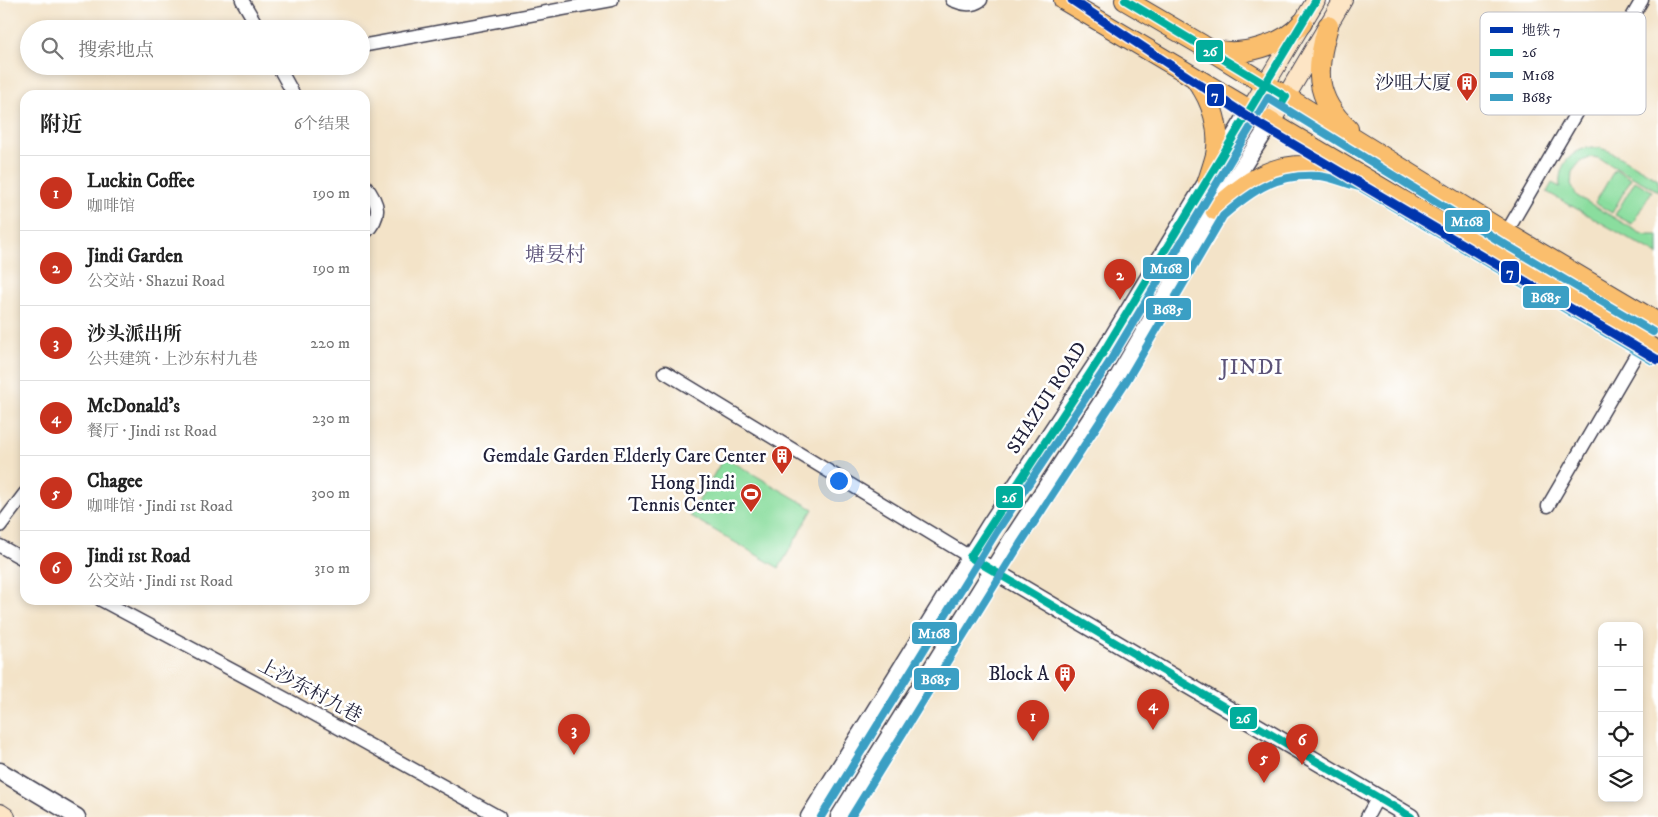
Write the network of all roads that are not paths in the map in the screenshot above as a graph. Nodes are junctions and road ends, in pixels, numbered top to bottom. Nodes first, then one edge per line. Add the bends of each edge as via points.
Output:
1 (242, 0) edge
2 (612, 0) edge
3 (952, 0) edge
4 (981, 0) edge
5 (1065, 0) edge
6 (1080, 0) edge
7 (1125, 0) edge
8 (1316, 0) edge
9 (1343, 0) edge
10 (1642, 0) edge
11 (1635, 12) edge
12 (254, 20) edge
13 (1302, 23) junction
14 (1328, 26) junction
15 (370, 44) edge
16 (1202, 45) junction
17 (283, 75) edge
18 (1194, 77) junction
19 (1266, 84) junction
20 (291, 90) edge
21 (1286, 97) junction
22 (1250, 110) junction
23 (1575, 115) edge
24 (1270, 122) junction
25 (1374, 152) junction
26 (1364, 178) junction
27 (1208, 181) junction
28 (370, 193) edge
29 (1215, 210) junction
30 (370, 228) edge
31 (1506, 233) junction
32 (1658, 323) edge
33 (1651, 348) edge
34 (665, 372) dead end
35 (20, 500) edge
36 (1548, 506) dead end
37 (0, 526) edge
38 (0, 546) edge
39 (20, 557) edge
40 (970, 557) junction
41 (992, 570) junction
42 (110, 605) edge
43 (0, 771) edge
44 (1378, 797) junction
45 (0, 813) edge
46 (811, 816) edge
47 (6, 817) edge
48 (77, 817) edge
49 (499, 817) edge
50 (838, 817) edge
51 (1367, 817) edge
52 (1411, 817) edge

1 - 12 street
2 - 15 street
3 - 4 street via 969,5
5 - 6 street
5 - 18 main road
7 - 16 main road
8 - 13 main road, SHAZUI ROAD
9 - 14 main road
10 - 11 street
13 - 16 main road via 1283,38 1247,51 1222,52
13 - 19 main road, SHAZUI ROAD
14 - 21 main road
14 - 25 main road via 1320,59 1321,85 1332,111
16 - 19 main road
17 - 20 street
18 - 22 main road
18 - 27 main road via 1209,102 1216,132 1216,155
19 - 21 main road
19 - 22 main road, SHAZUI ROAD
21 - 24 main road
21 - 25 main road
22 - 24 main road
22 - 27 street, SHAZUI ROAD
23 - 31 street
24 - 26 main road
24 - 29 street
25 - 31 main road
26 - 29 main road via 1322,166 1278,169 1239,189
26 - 33 main road
27 - 40 street, SHAZUI ROAD via 1098,361
28 - 30 street via 378,213
29 - 41 street via 1119,375
31 - 32 main road
33 - 36 street
34 - 40 street
35 - 37 street
38 - 39 street
40 - 41 street
40 - 46 street, SHAZUI ROAD
41 - 44 street
41 - 50 street
42 - 49 street, 上沙东村九巷
43 - 48 street
44 - 51 street
44 - 52 street
45 - 47 main road

